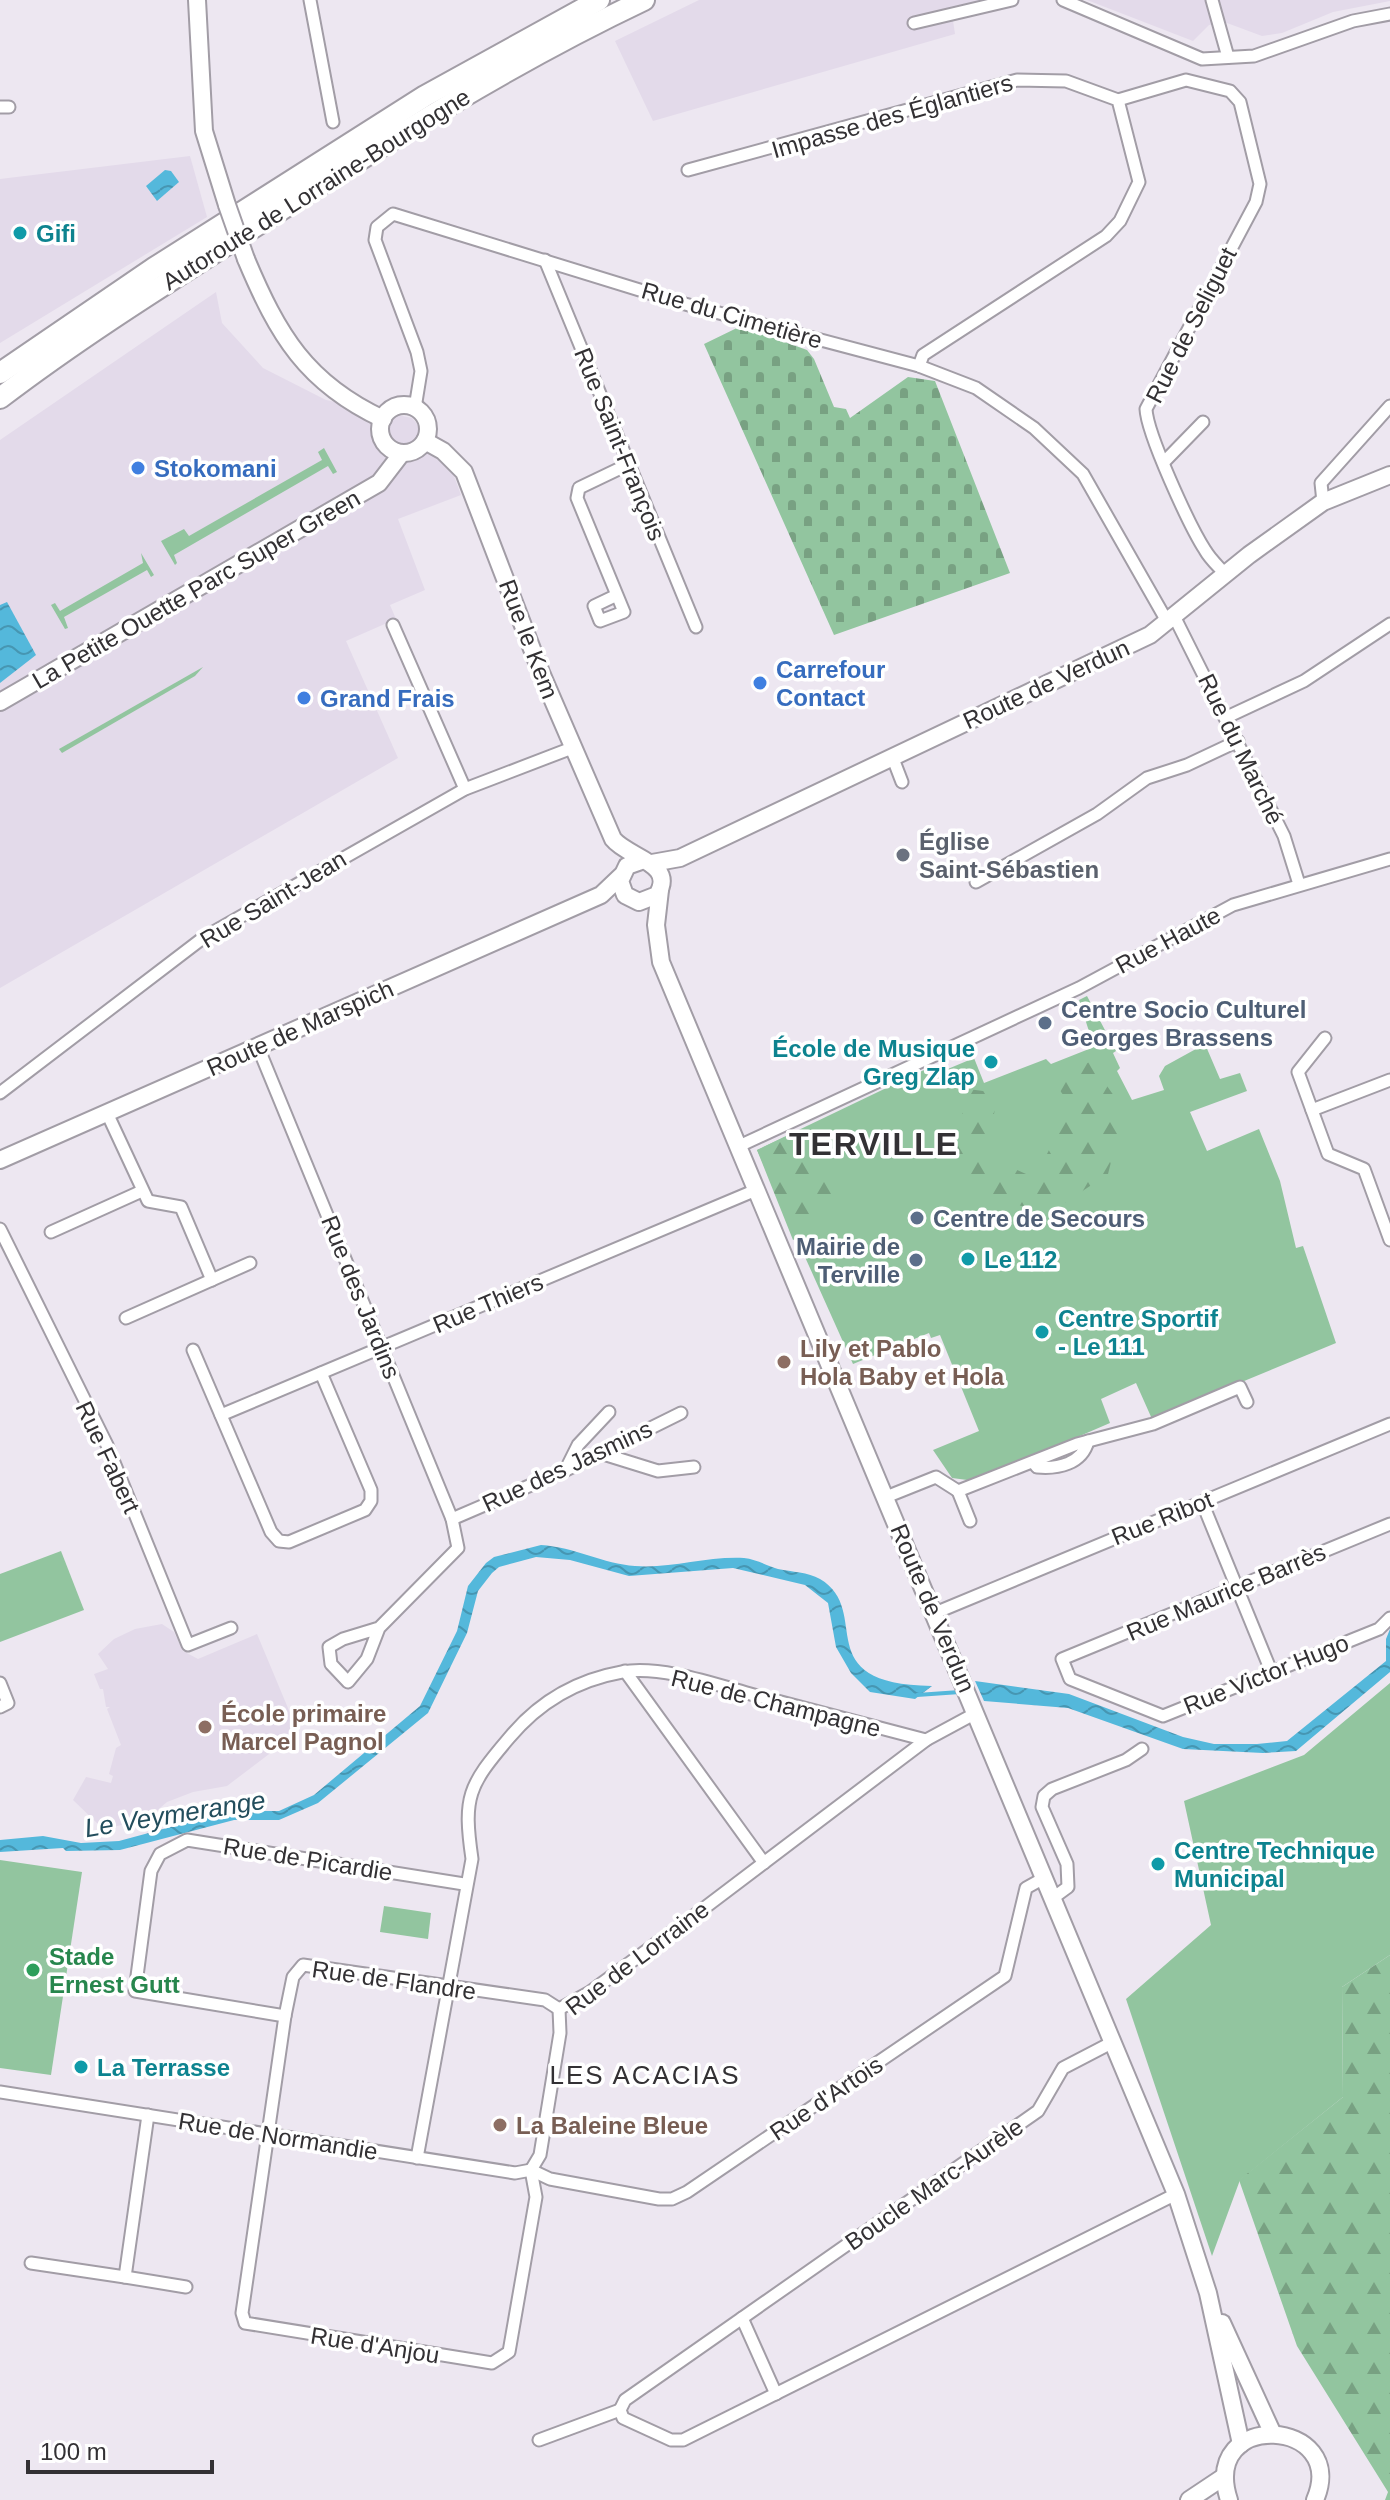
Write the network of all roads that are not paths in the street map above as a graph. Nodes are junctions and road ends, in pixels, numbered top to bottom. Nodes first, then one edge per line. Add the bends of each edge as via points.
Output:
1 (197, 0) edge
2 (310, 0) edge
3 (599, 0) edge
4 (644, 0) edge
5 (1012, 0) edge
6 (1063, 0) edge
7 (1212, 0) edge
8 (1390, 14) edge
9 (914, 23) dead end
10 (1228, 57) junction
11 (1118, 100) junction
12 (333, 122) dead end
13 (688, 170) dead end
14 (545, 260) junction
15 (919, 366) junction
16 (3, 391) edge
17 (1390, 406) edge
18 (415, 408) junction
19 (383, 419) junction
20 (1203, 422) dead end
21 (425, 441) junction
22 (395, 450) junction
23 (1164, 462) junction
24 (627, 465) junction
25 (1390, 475) edge
26 (1323, 502) junction
27 (1225, 574) junction
28 (617, 595) dead end
29 (1172, 620) junction
30 (1390, 624) edge
31 (393, 625) dead end
32 (696, 627) dead end
33 (0, 702) edge
34 (1227, 717) junction
35 (1238, 741) junction
36 (572, 748) junction
37 (892, 756) junction
38 (902, 782) dead end
39 (465, 789) junction
40 (621, 849) junction
41 (680, 858) junction
42 (1390, 859) edge
43 (648, 862) junction
44 (622, 873) junction
45 (976, 882) dead end
46 (1299, 884) junction
47 (661, 886) junction
48 (601, 895) junction
49 (632, 899) junction
50 (656, 925) junction
51 (1325, 1038) dead end
52 (258, 1047) junction
53 (1390, 1080) edge
54 (0, 1093) edge
55 (1312, 1110) junction
56 (107, 1113) junction
57 (737, 1147) junction
58 (0, 1160) edge
59 (756, 1190) junction
60 (142, 1191) junction
61 (0, 1229) edge
62 (51, 1232) dead end
63 (1390, 1240) edge
64 (250, 1263) dead end
65 (212, 1280) junction
66 (126, 1318) dead end
67 (381, 1348) junction
68 (193, 1350) dead end
69 (321, 1373) junction
70 (1247, 1402) dead end
71 (609, 1412) dead end
72 (681, 1413) dead end
73 (221, 1415) junction
74 (1390, 1424) edge
75 (600, 1453) junction
76 (694, 1467) dead end
77 (566, 1470) junction
78 (958, 1491) junction
79 (886, 1497) junction
80 (1202, 1502) junction
81 (452, 1519) junction
82 (970, 1521) dead end
83 (1390, 1524) edge
84 (1235, 1588) junction
85 (935, 1613) junction
86 (1390, 1618) edge
87 (231, 1628) dead end
88 (379, 1628) junction
89 (1062, 1659) joint
90 (625, 1671) junction
91 (1271, 1671) junction
92 (0, 1683) edge
93 (4, 1705) edge
94 (976, 1713) junction
95 (926, 1740) junction
96 (1142, 1749) dead end
97 (764, 1863) junction
98 (1044, 1878) junction
99 (464, 1884) junction
100 (1053, 1898) junction
101 (446, 1987) junction
102 (559, 2009) junction
103 (285, 2016) junction
104 (1113, 2042) junction
105 (0, 2092) edge
106 (148, 2115) junction
107 (269, 2134) junction
108 (417, 2158) junction
109 (531, 2170) junction
110 (1176, 2194) junction
111 (31, 2263) dead end
112 (125, 2277) junction
113 (186, 2287) dead end
114 (1208, 2293) junction
115 (742, 2318) junction
116 (776, 2394) junction
117 (620, 2410) junction
118 (1272, 2432) junction
119 (539, 2440) dead end
120 (1241, 2444) junction
121 (1225, 2476) junction
122 (1189, 2500) edge
123 (1229, 2500) edge
124 (1315, 2500) edge

1 - 19 main road, bridge via 204,131 246,259 298,357 341,397
2 - 12 street
3 - 16 highway, Autoroute de Lorraine-Bourgogne via 413,104 154,268
4 - 16 highway, Autoroute de Lorraine-Bourgogne via 480,86 368,153
5 - 9 street
6 - 10 street via 1202,59
7 - 10 street
8 - 10 street via 1353,21 1254,56
11 - 13 street, Impasse des Églantiers via 1066,81 1017,80
11 - 15 street via 1139,173 1137,188 1113,230 923,355
11 - 23 street, Rue de Seliguet via 1186,80 1230,91 1243,112 1260,184 1150,398 1147,419
14 - 15 street, Rue du Cimetière via 710,311
14 - 18 street, Rue du Cimetière via 406,215 383,220 375,240 421,371
14 - 24 street, Rue Saint-François
15 - 29 street, Rue du Cimetière via 955,378 1011,410 1083,474
17 - 26 street via 1321,483
18 - 19 main road via 393,408
18 - 21 main road via 428,426
19 - 22 main road via 381,433
20 - 23 street
21 - 22 main road via 415,450
21 - 36 main road, Rue le Kem via 464,472
22 - 33 main road, La Petite Ouette Parc Super Green via 379,483
23 - 27 street, Rue de Seliguet via 1204,550
24 - 28 street via 587,482 577,498
24 - 32 street, Rue Saint-François
25 - 26 main road, Route de Verdun
26 - 27 main road, Route de Verdun
27 - 29 main road, Route de Verdun
29 - 34 street, Rue du Marché
29 - 37 main road, Route de Verdun
30 - 34 street via 1304,681
31 - 39 street
34 - 35 street, Rue du Marché
35 - 45 street via 1147,778 1097,814
35 - 46 street, Rue du Marché via 1284,836
36 - 39 street, Rue Saint-Jean
36 - 40 main road, Rue le Kem
37 - 38 street
37 - 41 main road, Route de Verdun
39 - 54 street, Rue Saint-Jean via 203,938
40 - 43 main road
40 - 44 main road, Rue le Kem
41 - 43 main road, Route de Verdun
41 - 47 main road, Route de Verdun
42 - 46 street, Rue Haute
43 - 44 main road via 632,862
43 - 47 main road via 660,871
44 - 48 main road, Route de Marspich
44 - 49 main road
46 - 57 street, Rue Haute via 1233,905 1079,988
47 - 49 main road via 652,900
47 - 50 main road, Route de Verdun
48 - 49 main road, Route de Marspich
48 - 52 main road, Route de Marspich
49 - 50 main road, Route de Verdun
50 - 57 main road, Route de Verdun via 661,962
51 - 55 street via 1298,1072
52 - 56 main road, Route de Marspich
52 - 67 street, Rue des Jardins
53 - 55 street
55 - 63 street via 1328,1154 1364,1169
56 - 58 main road, Route de Marspich
56 - 60 street
57 - 59 main road, Route de Verdun
59 - 67 street, Rue Thiers
59 - 79 main road, Route de Verdun
60 - 62 street
60 - 65 street via 148,1201 181,1207
61 - 87 street, Rue Fabert via 107,1445 188,1645
64 - 65 street
65 - 66 street
67 - 69 street, Rue Thiers
67 - 81 street, Rue des Jardins
68 - 73 street
69 - 73 street, Rue Thiers
69 - 73 street via 371,1490 371,1501 365,1510 289,1542 271,1532
70 - 78 street via 1240,1387 1153,1424 1088,1441
71 - 77 street via 578,1445
72 - 75 street, Rue des Jasmins
74 - 80 street, Rue Ribot
75 - 76 street via 658,1471
75 - 77 street, Rue des Jasmins
77 - 81 street, Rue des Jasmins
78 - 79 street via 936,1477
78 - 82 street
79 - 85 main road, Route de Verdun
80 - 84 street
80 - 85 street, Rue Ribot
81 - 88 street, Rue des Jardins via 458,1548
83 - 84 street, Rue Maurice Barrès
84 - 89 street, Rue Maurice Barrès
84 - 91 street
85 - 94 main road, Route de Verdun
86 - 91 street, Rue Victor Hugo via 1379,1629
88 - 88 street via 329,1647 331,1664 348,1682 367,1659
89 - 91 street, Rue Victor Hugo via 1070,1679 1163,1716
90 - 95 street, Rue de Champagne via 687,1677
90 - 97 street, Rue de Champagne
90 - 99 street, Rue de Champagne via 566,1689 516,1730 486,1765 473,1785 466,1814 472,1859
92 - 93 street
94 - 95 street, Rue de Lorraine
94 - 98 main road, Route de Verdun
95 - 97 street, Rue de Lorraine
96 - 100 street via 1044,1796 1042,1807 1067,1864 1068,1887
97 - 102 street, Rue de Lorraine via 590,1992
98 - 100 main road, Route de Verdun
98 - 109 street, Rue d'Artois via 1026,1888 1005,1976 687,2192 659,2199 550,2179
99 - 101 street, Rue de Champagne
99 - 103 street, Rue de Picardie via 187,1840 160,1854 151,1871 135,1991
100 - 104 main road, Route de Verdun
101 - 102 street, Rue de Flandre via 545,2000
101 - 103 street, Rue de Flandre via 303,1965 293,1977
101 - 108 street, Rue de Champagne
102 - 109 street, Rue de Lorraine via 560,2033 540,2155
103 - 107 street, Rue de Flandre
104 - 110 main road, Route de Verdun
104 - 115 street, Boucle Marc-Aurèle via 1063,2068 1038,2111
105 - 106 street, Rue de Normandie
106 - 107 street, Rue de Normandie
106 - 112 street
107 - 108 street, Rue de Normandie
107 - 109 street, Rue d'Anjou via 242,2313 245,2323 492,2363 509,2352 536,2197
108 - 109 street, Rue de Normandie via 515,2173
110 - 114 main road, Route de Verdun
110 - 116 street
111 - 112 street
112 - 113 street
114 - 118 main road, Route de Verdun
114 - 120 main road, Route de Verdun
115 - 116 street
115 - 117 street, Boucle Marc-Aurèle via 625,2400
116 - 117 street via 683,2440 671,2440 623,2418
117 - 119 street, Boucle Marc-Aurèle
118 - 120 main road
118 - 124 main road via 1299,2440 1310,2450 1320,2477
120 - 121 main road
121 - 122 main road
121 - 123 main road

